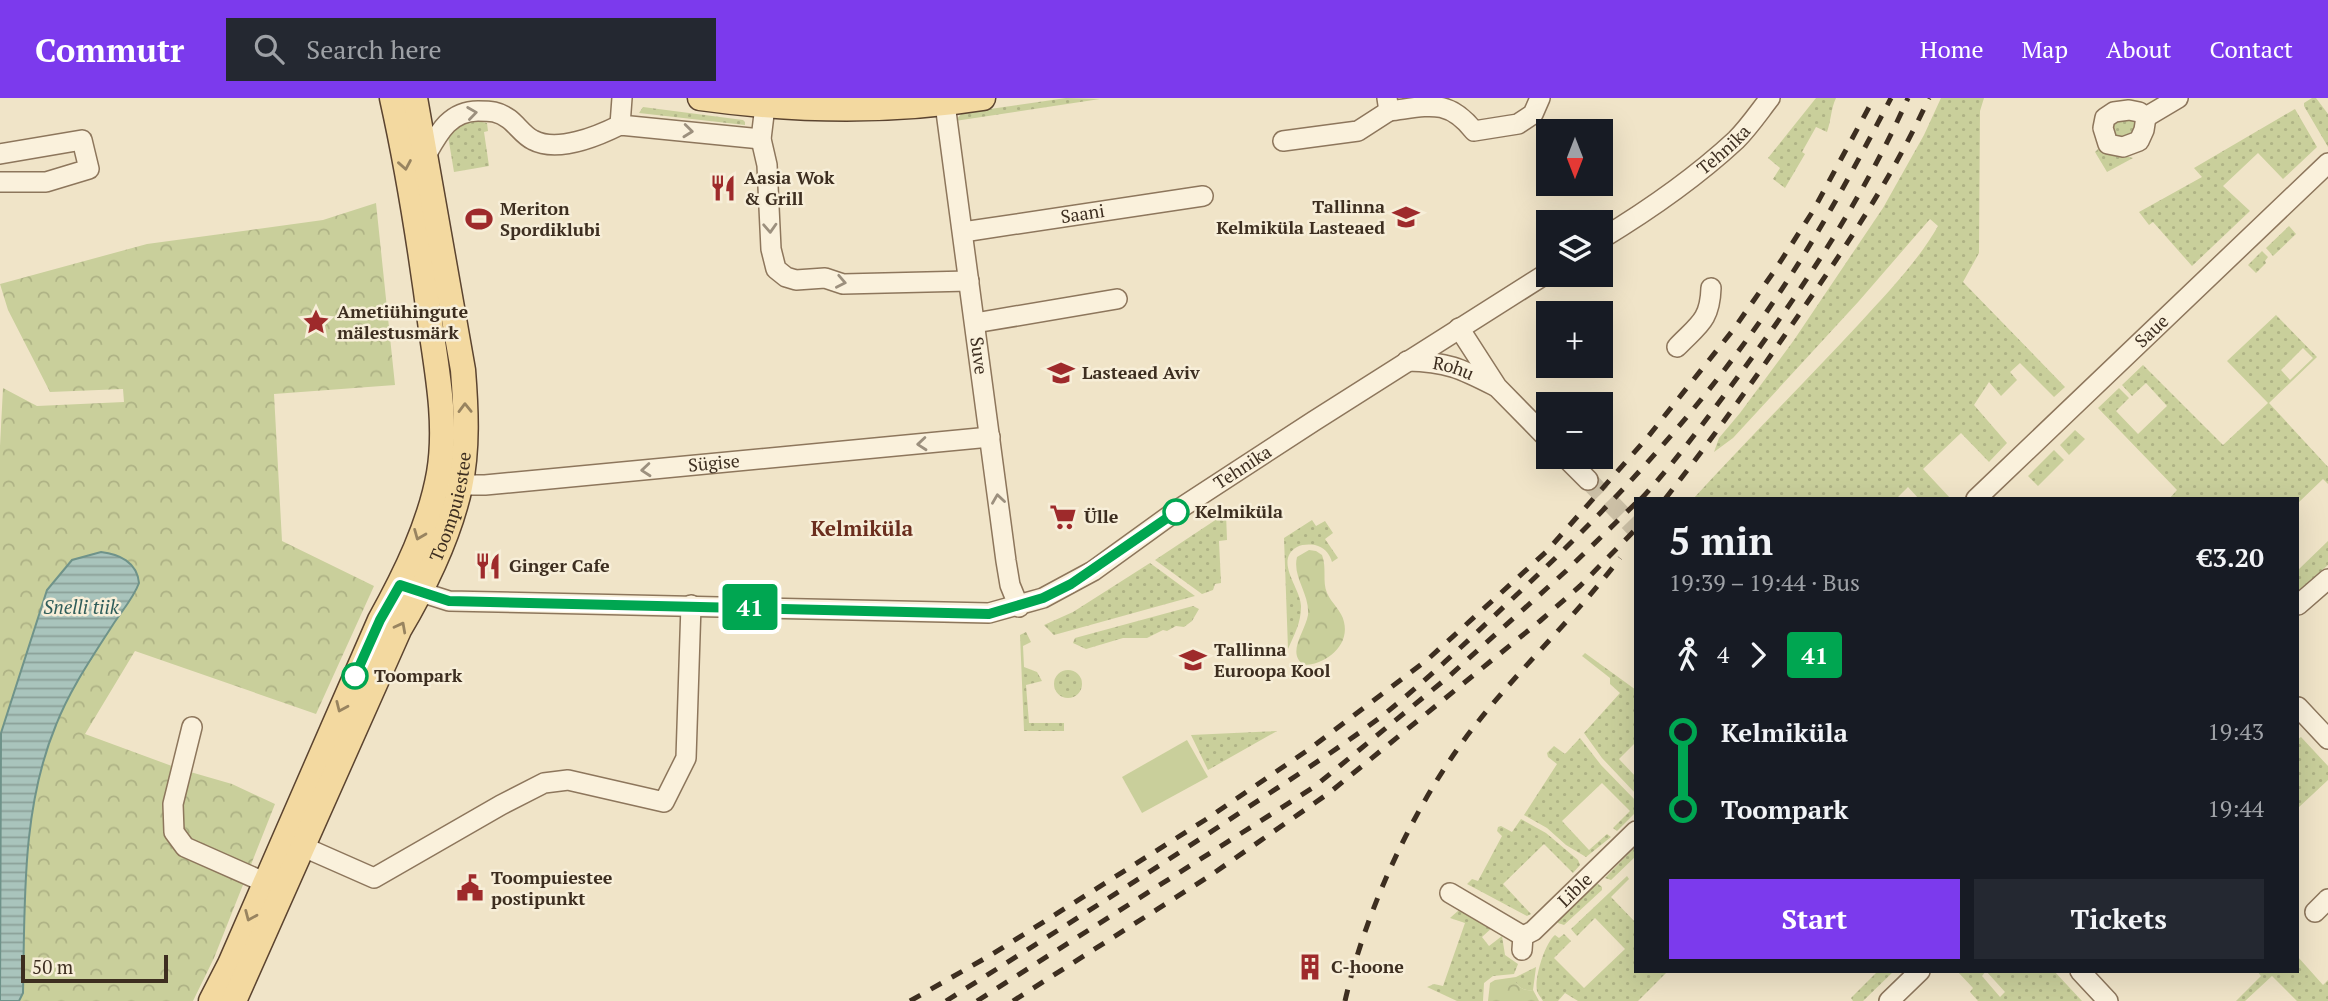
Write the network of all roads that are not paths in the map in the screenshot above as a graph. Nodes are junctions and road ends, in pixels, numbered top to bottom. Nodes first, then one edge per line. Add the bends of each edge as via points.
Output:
1 (392, 98) edge
2 (415, 98) edge
3 (512, 98) edge
4 (622, 98) edge
5 (700, 98) edge
6 (983, 98) edge
7 (1540, 98) edge
8 (1770, 98) edge
9 (2178, 98) edge
10 (945, 104) junction
11 (1388, 105) edge
12 (765, 106) junction
13 (2146, 117) dead end
14 (509, 119) junction
15 (620, 125) junction
16 (761, 139) junction
17 (1283, 141) dead end
18 (0, 154) edge
19 (425, 157) junction
20 (2328, 163) edge
21 (0, 181) edge
22 (1203, 196) dead end
23 (963, 232) junction
24 (1613, 232) edge
25 (1536, 280) edge
26 (969, 281) junction
27 (1711, 288) dead end
28 (1117, 299) dead end
29 (975, 323) junction
30 (1459, 328) junction
31 (1676, 347) dead end
32 (1407, 361) junction
33 (1497, 387) junction
34 (1536, 427) edge
35 (990, 438) junction
36 (1577, 469) edge
37 (1588, 480) tunnel mouth
38 (448, 485) junction
39 (1978, 497) edge
40 (2328, 579) edge
41 (410, 589) junction
42 (2299, 604) edge
43 (691, 605) junction
44 (1019, 607) junction
45 (2299, 708) edge
46 (192, 727) dead end
47 (2328, 739) edge
48 (1634, 833) edge
49 (293, 842) junction
50 (264, 882) junction
51 (1451, 894) dead end
52 (1918, 973) edge
53 (2082, 973) edge
54 (211, 1001) edge
55 (234, 1001) edge
56 (1889, 1001) edge
57 (2108, 1001) edge

1 -> 38 main road, Toompuiestee via 426,292 439,384 440,469
2 - 19 main road, Toompuiestee
3 - 14 street
4 - 15 street
5 - 12 main road
6 - 10 main road
7 - 11 street via 1533,114 1518,124 1474,131 1462,114 1445,104
8 - 24 street, Tehnika via 1738,138 1695,176
9 - 13 street
10 - 12 main road
10 - 23 street, Suve
11 - 17 street via 1358,131
12 - 16 street
14 - 15 street via 533,141 551,144 582,141
19 -> 14 street via 440,131 466,111 496,111
15 -> 16 street
16 -> 26 street via 767,165 771,249 776,269 786,277 825,278 844,285
18 - 21 street via 82,140 89,169 48,189
38 -> 19 main road, Toompuiestee via 466,411 463,370
20 - 39 street, Saue
22 - 23 street, Saani
23 - 26 street, Suve
25 - 30 street, Tehnika
26 - 29 street, Suve
27 - 31 street via 1706,317
28 - 29 street
29 - 35 street, Suve
30 - 32 street, Tehnika
30 - 33 street, Rohu
32 - 33 street, Rohu via 1459,367
32 - 44 street, Tehnika via 1093,571
33 - 34 street, Rohu
35 -> 38 street, Sügise
44 -> 35 street, Suve via 1010,585
36 - 37 street
38 - 41 main road, Toompuiestee via 426,517
40 - 42 street
41 - 43 street, Tehnika via 449,601
41 - 49 main road, Toompuiestee via 380,620
43 - 44 street, Tehnika via 989,614
43 - 49 street via 687,758 664,802 568,780 544,783 374,878
45 - 47 street
46 - 50 street via 173,804 174,832 185,847
48 - 51 street, Lible via 1523,943
49 - 50 main road, Toompuiestee
49 - 55 main road, Toompuiestee
50 -> 54 main road, Toompuiestee
52 - 56 street
53 - 57 street

